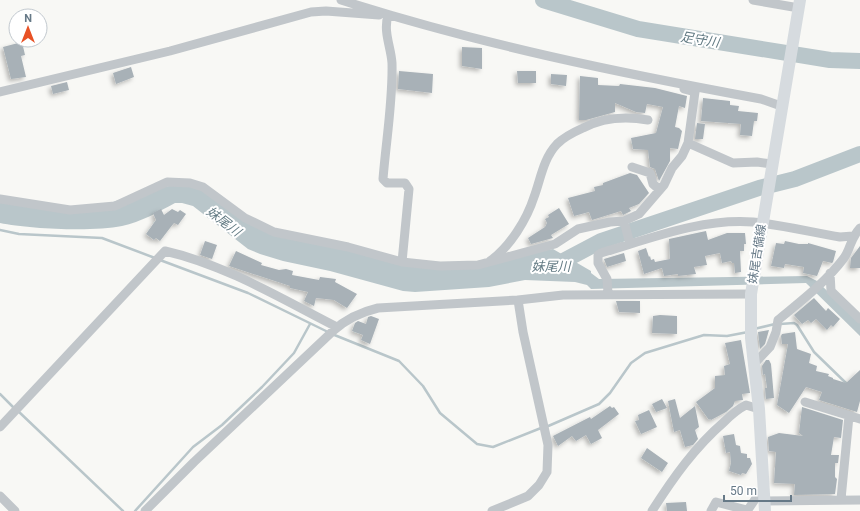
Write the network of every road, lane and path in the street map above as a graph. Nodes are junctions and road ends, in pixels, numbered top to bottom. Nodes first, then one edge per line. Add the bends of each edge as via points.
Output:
1 (340, 0) edge
2 (753, 0) edge
3 (799, 7) edge
4 (388, 15) junction
5 (665, 81) junction
6 (0, 92) edge
7 (782, 103) junction
8 (648, 120) dead end
9 (688, 143) junction
10 (632, 167) dead end
11 (771, 168) junction
12 (660, 190) junction
13 (0, 199) edge
14 (624, 223) junction
15 (762, 224) junction
16 (860, 228) edge
17 (853, 236) junction
18 (630, 243) junction
19 (402, 262) junction
20 (487, 263) junction
21 (830, 273) junction
22 (608, 287) junction
23 (752, 291) junction
24 (518, 300) junction
25 (860, 318) edge
26 (333, 331) junction
27 (754, 364) junction
28 (805, 402) dead end
29 (759, 409) junction
30 (849, 416) junction
31 (860, 419) edge
32 (0, 427) edge
33 (0, 496) edge
34 (841, 499) junction
35 (764, 500) edge
36 (860, 500) edge
37 (659, 501) junction
38 (747, 510) edge
39 (15, 511) edge
40 (145, 511) edge
41 (492, 511) edge
42 (652, 511) edge
43 (661, 511) edge
44 (711, 511) edge

1 - 4 street
2 - 3 street
3 - 7 main road, 妹尾吉備線
4 - 5 street via 538,54
4 - 6 street via 311,12 170,51
4 - 19 street via 386,22 392,62 383,179 387,183 405,184 409,189
5 - 7 street
5 - 9 street via 695,92
7 - 11 main road, 妹尾吉備線
8 - 20 street via 622,117 605,120 568,135 557,144 541,171 534,199 524,221 498,256
9 - 11 street via 733,163 757,162
9 - 12 street
10 - 12 street via 650,173 653,184
11 - 15 main road, 妹尾吉備線
12 - 14 street via 639,214
13 - 19 street via 70,210 108,207 129,201 167,182 190,183 203,187 245,218 274,232 348,247
14 - 18 street
14 - 20 street via 586,226 555,244
15 - 17 street via 840,237
15 - 18 street via 752,222 707,225
15 - 23 main road, 妹尾吉備線
16 - 17 street
17 - 21 street via 845,257
18 - 22 street via 598,255 598,263
19 - 20 street via 440,266
21 - 25 street via 831,291
21 - 27 street via 777,324 770,347
22 - 23 street
22 - 24 street
23 - 27 main road, 妹尾吉備線 via 751,330
24 - 26 street via 378,308 363,312
24 - 41 street via 548,445 547,472 540,485 528,496
26 - 32 street via 262,289 193,257 166,251
26 - 40 street
27 - 29 main road, 妹尾吉備線
28 - 30 street
29 - 35 main road, 妹尾吉備線
29 - 37 street via 746,405 740,408 707,437 675,475
30 - 31 street
30 - 34 street
33 - 39 street
34 - 35 street
34 - 36 street
35 - 38 street
37 - 42 street
37 - 43 street
38 - 44 street via 716,502

